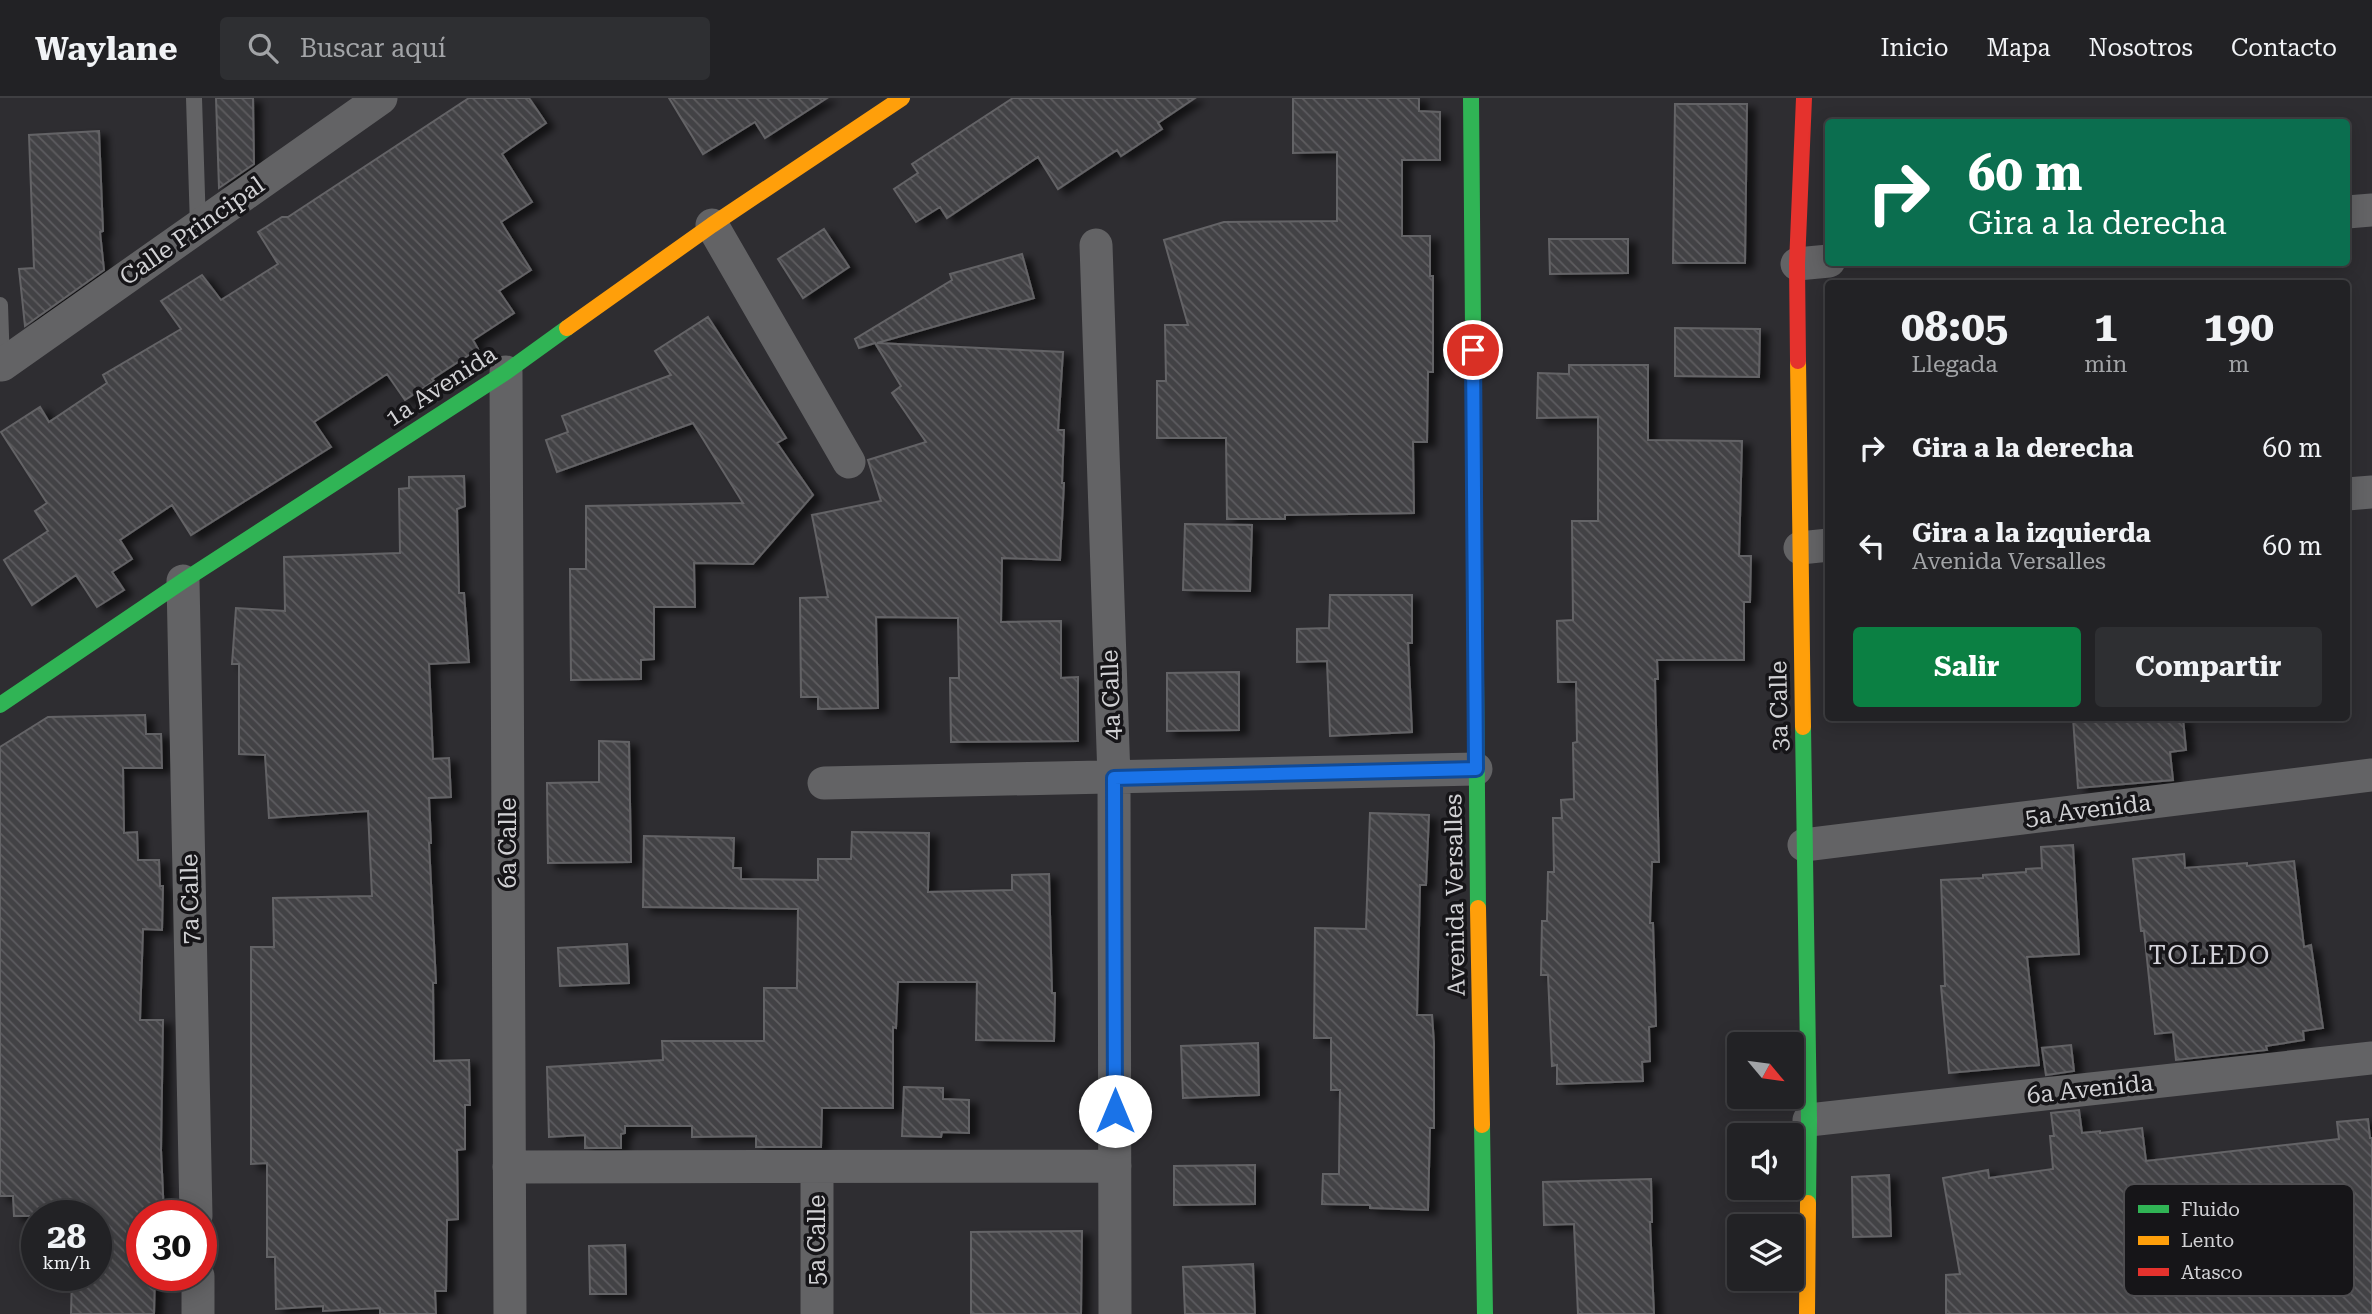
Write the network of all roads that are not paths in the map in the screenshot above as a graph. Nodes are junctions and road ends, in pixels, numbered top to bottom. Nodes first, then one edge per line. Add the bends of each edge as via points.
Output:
1 (194, 98) edge
2 (381, 98) edge
3 (902, 98) edge
4 (1471, 98) edge
5 (1804, 98) edge
6 (2372, 210) edge
7 (2350, 212) edge
8 (712, 225) junction
9 (198, 227) junction
10 (1096, 245) dead end
11 (1813, 262) edge
12 (0, 305) edge
13 (2, 365) joint
14 (506, 372) junction
15 (849, 462) dead end
16 (2372, 492) edge
17 (2350, 494) edge
18 (1814, 546) edge
19 (183, 581) junction
20 (0, 705) edge
21 (1476, 769) junction
22 (2372, 775) edge
23 (1114, 778) junction
24 (824, 783) dead end
25 (1804, 845) junction
26 (2372, 1058) edge
27 (1809, 1120) junction
28 (1115, 1166) junction
29 (509, 1167) junction
30 (817, 1167) junction
31 (196, 1200) edge
32 (198, 1291) edge
33 (198, 1314) edge
34 (510, 1314) edge
35 (817, 1314) edge
36 (1115, 1314) edge
37 (1485, 1314) edge
38 (1807, 1314) edge

1 - 9 lane
2 - 9 street, Calle Principal
3 - 8 street, 1a Avenida
4 - 21 street, Avenida Versalles
5 - 11 street, 3a Calle
6 - 7 street
8 - 14 street, 1a Avenida
8 - 15 street
9 - 13 street, Calle Principal
10 - 23 street, 4a Calle
11 - 18 street, 3a Calle
12 - 13 lane
14 - 19 street, 1a Avenida
14 - 29 street, 6a Calle
16 - 17 street
18 - 25 street, 3a Calle
19 - 20 street, 1a Avenida
19 - 31 street, 7a Calle
21 - 23 street
21 - 37 street, Avenida Versalles
22 - 25 street, 5a Avenida
23 - 24 street
23 - 28 street, 4a Calle
25 - 27 street, 3a Calle
26 - 27 street, 6a Avenida
27 - 38 street, 3a Calle
28 - 30 street
28 - 36 street, 4a Calle
29 - 30 street
29 - 34 street, 6a Calle
30 - 35 street, 5a Calle
32 - 33 street

